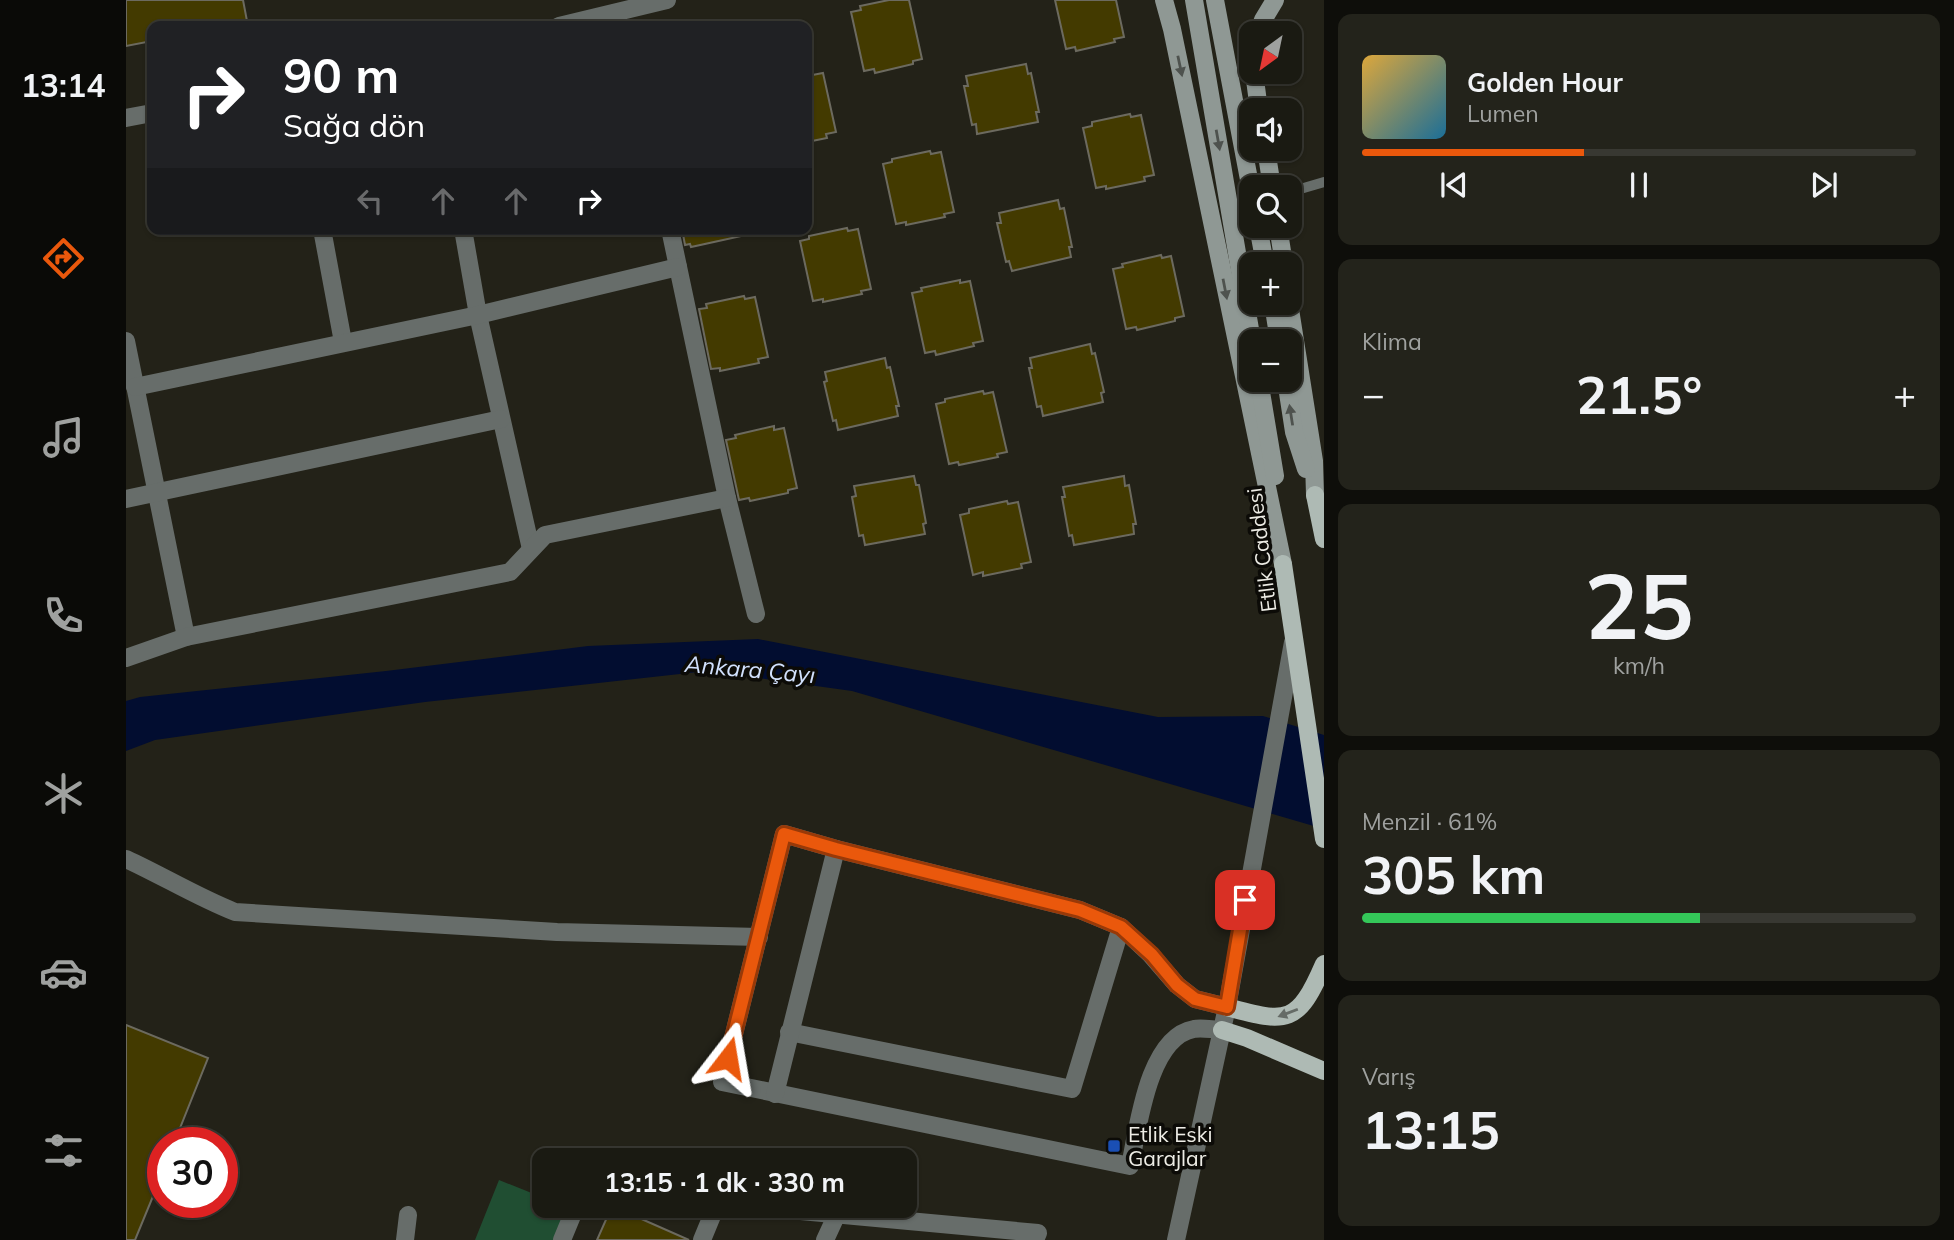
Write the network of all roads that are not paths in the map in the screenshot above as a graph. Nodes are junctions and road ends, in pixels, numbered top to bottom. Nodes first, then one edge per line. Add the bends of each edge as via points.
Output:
1 (667, 0) edge
2 (1164, 0) edge
3 (1194, 0) edge
4 (1215, 0) edge
5 (1275, 0) edge
6 (624, 19) edge
7 (605, 21) edge
8 (1263, 21) edge
9 (147, 114) edge
10 (126, 118) edge
11 (1248, 175) edge
12 (1324, 182) edge
13 (1302, 188) edge
14 (323, 235) edge
15 (464, 235) edge
16 (671, 235) edge
17 (678, 267) junction
18 (478, 315) junction
19 (1291, 315) edge
20 (1250, 329) edge
21 (126, 341) edge
22 (343, 342) junction
23 (135, 387) junction
24 (1261, 392) edge
25 (1288, 392) edge
26 (501, 419) junction
27 (156, 491) junction
28 (1319, 496) edge
29 (727, 498) junction
30 (126, 499) edge
31 (1324, 539) edge
32 (531, 549) junction
33 (1283, 564) junction
34 (756, 614) dead end
35 (186, 636) junction
36 (1294, 636) junction
37 (126, 658) edge
38 (1324, 839) edge
39 (836, 849) junction
40 (126, 859) edge
41 (1121, 927) junction
42 (758, 937) junction
43 (1324, 964) edge
44 (1227, 1007) junction
45 (1222, 1030) junction
46 (789, 1032) junction
47 (1324, 1072) edge
48 (775, 1094) junction
49 (408, 1215) dead end
50 (571, 1218) edge
51 (711, 1218) edge
52 (835, 1218) edge
53 (862, 1218) edge
54 (958, 1233) edge
55 (405, 1240) edge
56 (562, 1240) edge
57 (702, 1240) edge
58 (825, 1240) edge
59 (1035, 1240) edge
60 (1176, 1240) edge

1 - 6 street
2 -> 33 main road
3 -> 20 main road
4 - 11 main road
5 - 8 main road
6 - 7 street
9 - 10 street
12 - 13 lane
14 - 22 street
15 - 18 street
16 - 17 street
17 - 18 street
17 - 29 street
18 - 22 street
18 - 26 street
19 - 28 main road
21 - 23 street
22 - 23 street
23 - 27 street
24 - 33 main road, Etlik Caddesi via 1277,487
28 -> 25 main road via 1294,432
26 - 27 street
26 - 32 street
27 - 30 street
27 - 35 street
28 - 31 main road
29 - 32 street via 545,535
29 - 34 street
32 - 35 street via 510,572
33 - 36 main road, Etlik Caddesi
35 - 37 street
36 - 38 main road, Etlik Caddesi
36 - 44 street
39 - 41 street via 1080,910
39 - 42 street via 784,834
39 - 46 street
40 - 42 street via 235,912 557,932
41 - 44 street via 1195,999
41 - 46 street via 1072,1089
42 - 48 street via 722,1082
43 -> 44 main road via 1303,1006 1292,1015 1267,1017
44 - 45 street
45 - 47 main road
45 - 48 street via 1193,1029 1169,1042 1151,1074 1130,1166
45 - 60 street
46 - 48 street
49 - 55 street
50 - 56 street
51 - 57 street
52 - 58 street
53 - 54 street
54 - 59 street via 1038,1233

